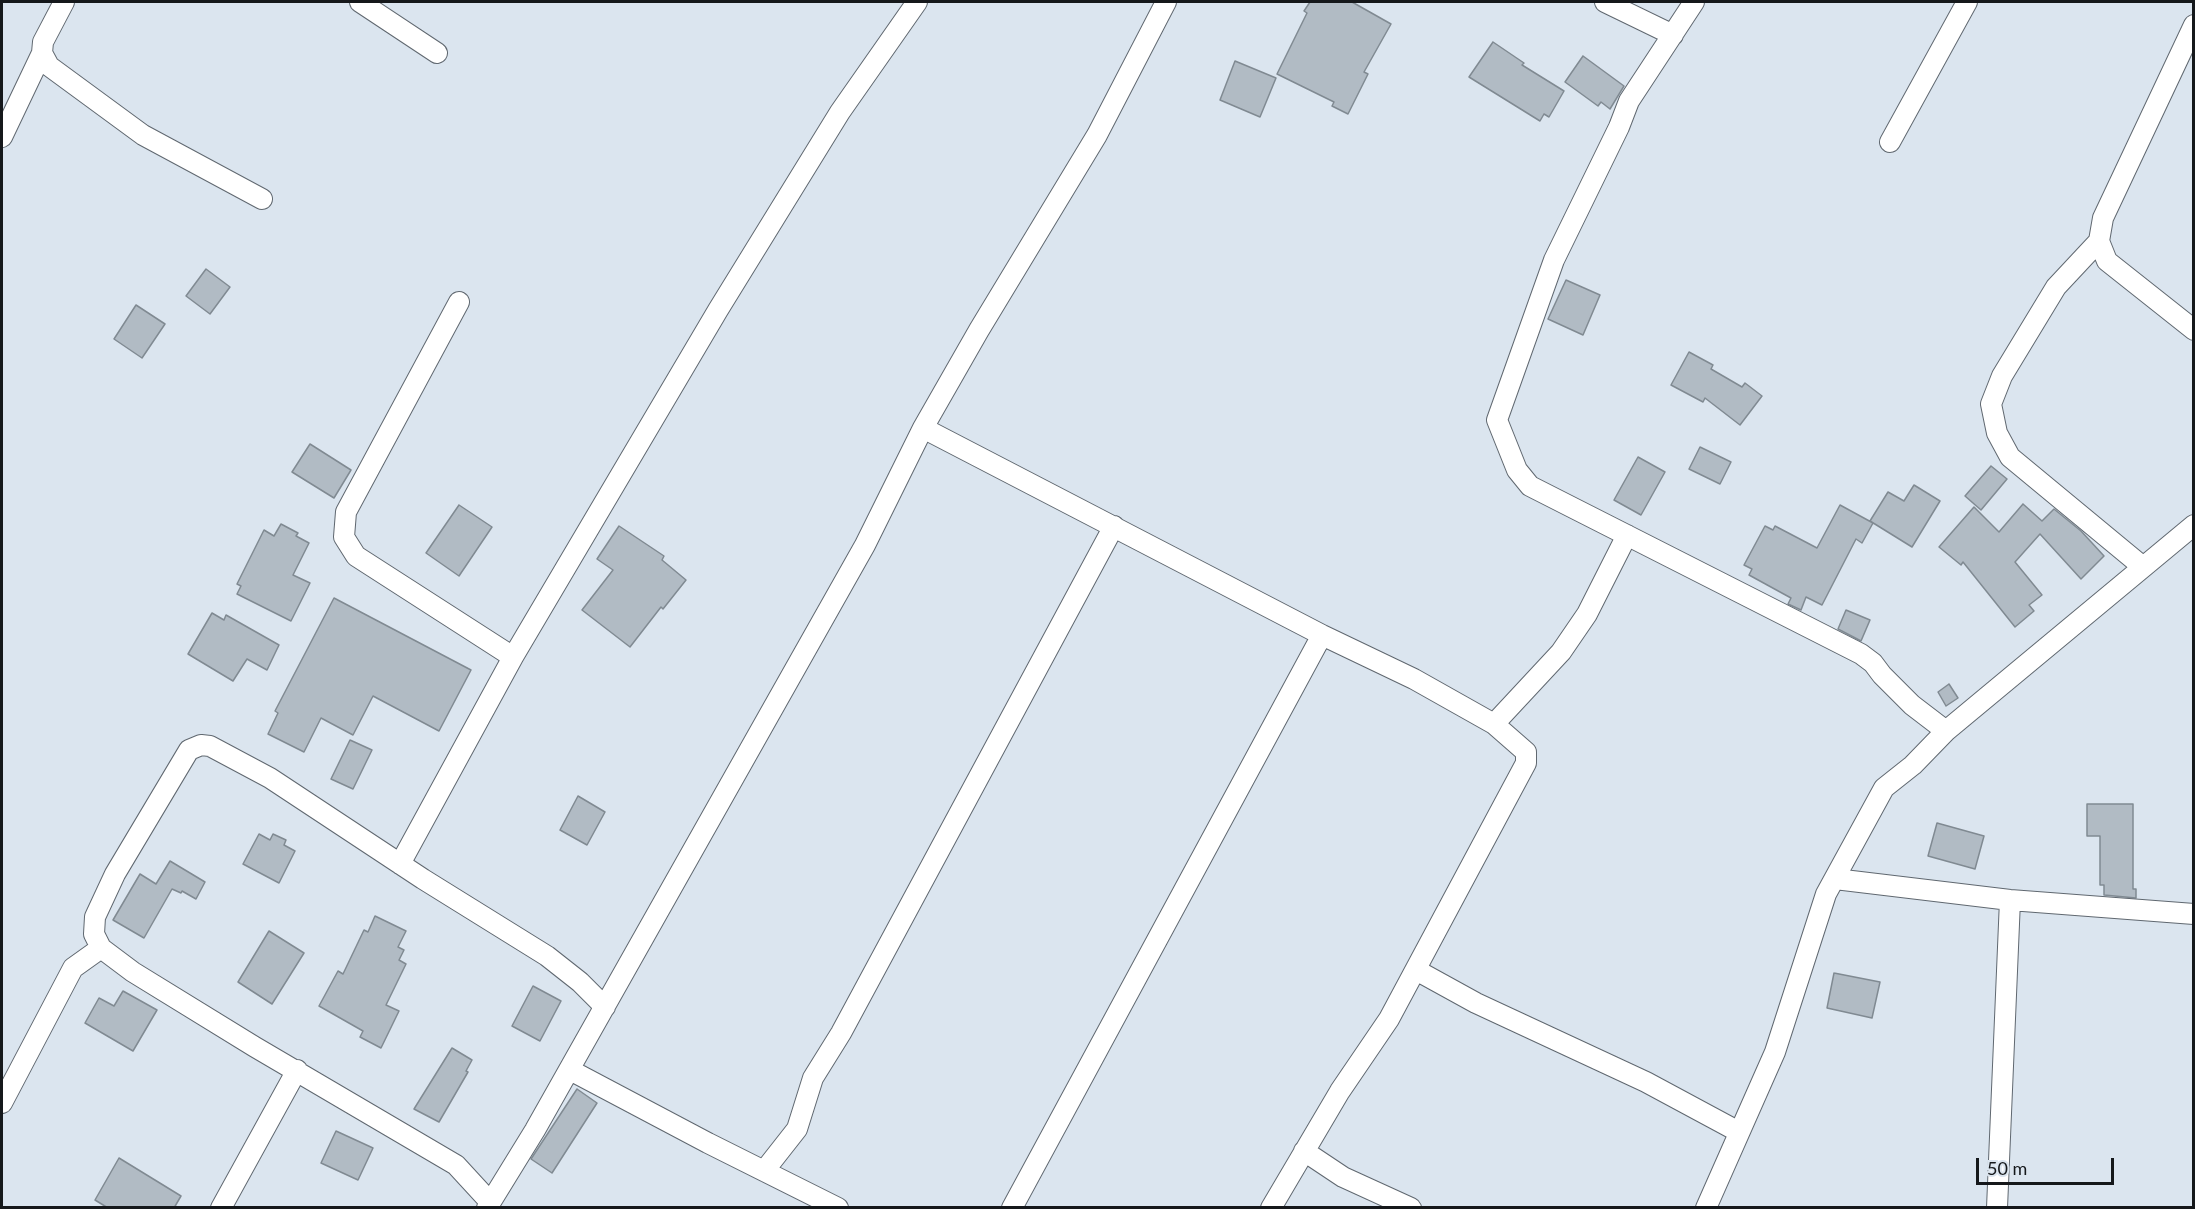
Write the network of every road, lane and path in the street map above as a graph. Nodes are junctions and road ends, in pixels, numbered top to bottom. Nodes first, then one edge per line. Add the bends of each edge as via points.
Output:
1 (64, 2) edge
2 (360, 2) edge
3 (917, 2) edge
4 (1167, 2) edge
5 (1605, 2) edge
6 (1694, 2) edge
7 (1967, 2) edge
8 (2193, 25) edge
9 (1673, 35) junction
10 (42, 53) junction
11 (437, 53) dead end
12 (2, 137) edge
13 (1890, 142) dead end
14 (262, 199) dead end
15 (2098, 241) junction
16 (459, 302) dead end
17 (2193, 330) edge
18 (922, 428) junction
19 (2193, 525) edge
20 (1114, 526) junction
21 (1626, 535) junction
22 (2143, 567) junction
23 (1322, 634) junction
24 (513, 657) junction
25 (1494, 724) junction
26 (1946, 731) junction
27 (400, 864) junction
28 (1835, 879) junction
29 (2010, 900) junction
30 (2193, 914) edge
31 (101, 948) junction
32 (1416, 970) junction
33 (605, 1007) junction
34 (297, 1070) junction
35 (570, 1070) junction
36 (2, 1102) edge
37 (1739, 1132) junction
38 (1304, 1151) junction
39 (764, 1171) junction
40 (488, 1205) edge
41 (221, 1208) edge
42 (838, 1208) edge
43 (1012, 1208) edge
44 (1271, 1208) edge
45 (1411, 1208) edge
46 (1706, 1208) edge
47 (1997, 1208) edge

1 - 10 street via 43,42
2 - 11 street
3 - 24 street via 815,152
4 - 18 street via 1097,135
5 - 9 street
6 - 9 street
7 - 13 street
8 - 15 street via 2103,219
9 - 21 street via 1629,100 1554,260 1497,420 1516,470 1530,486
10 - 12 street
10 - 14 street via 49,66 143,135
15 - 17 street via 2107,261
15 - 22 street via 2056,287 2002,376 1991,404 1997,433 2010,457
16 - 24 street via 346,512 344,537 356,556
18 - 20 street
18 - 33 street via 865,545
19 - 22 street
20 - 23 street
20 - 39 street via 841,1033 813,1078 797,1129
21 - 25 street via 1587,614 1561,652
21 - 26 street via 1861,654 1912,705
22 - 26 street
23 - 25 street
23 - 43 street
24 - 27 street
25 - 32 street via 1526,752 1526,763
26 - 28 street via 1884,789
27 - 31 street via 270,778 201,745 189,750 110,885 95,917 94,934
27 - 33 street via 547,956
28 - 29 street
28 - 37 street via 1826,894 1775,1052
29 - 30 street
29 - 47 street
31 - 34 street via 133,972
31 - 36 street via 74,968
32 - 37 street via 1476,1003 1647,1082
32 - 38 street
33 - 35 street
34 - 40 street via 456,1164
34 - 41 street
35 - 39 street
35 - 40 street
37 - 46 street
38 - 44 street
38 - 45 street via 1343,1177
39 - 42 street

